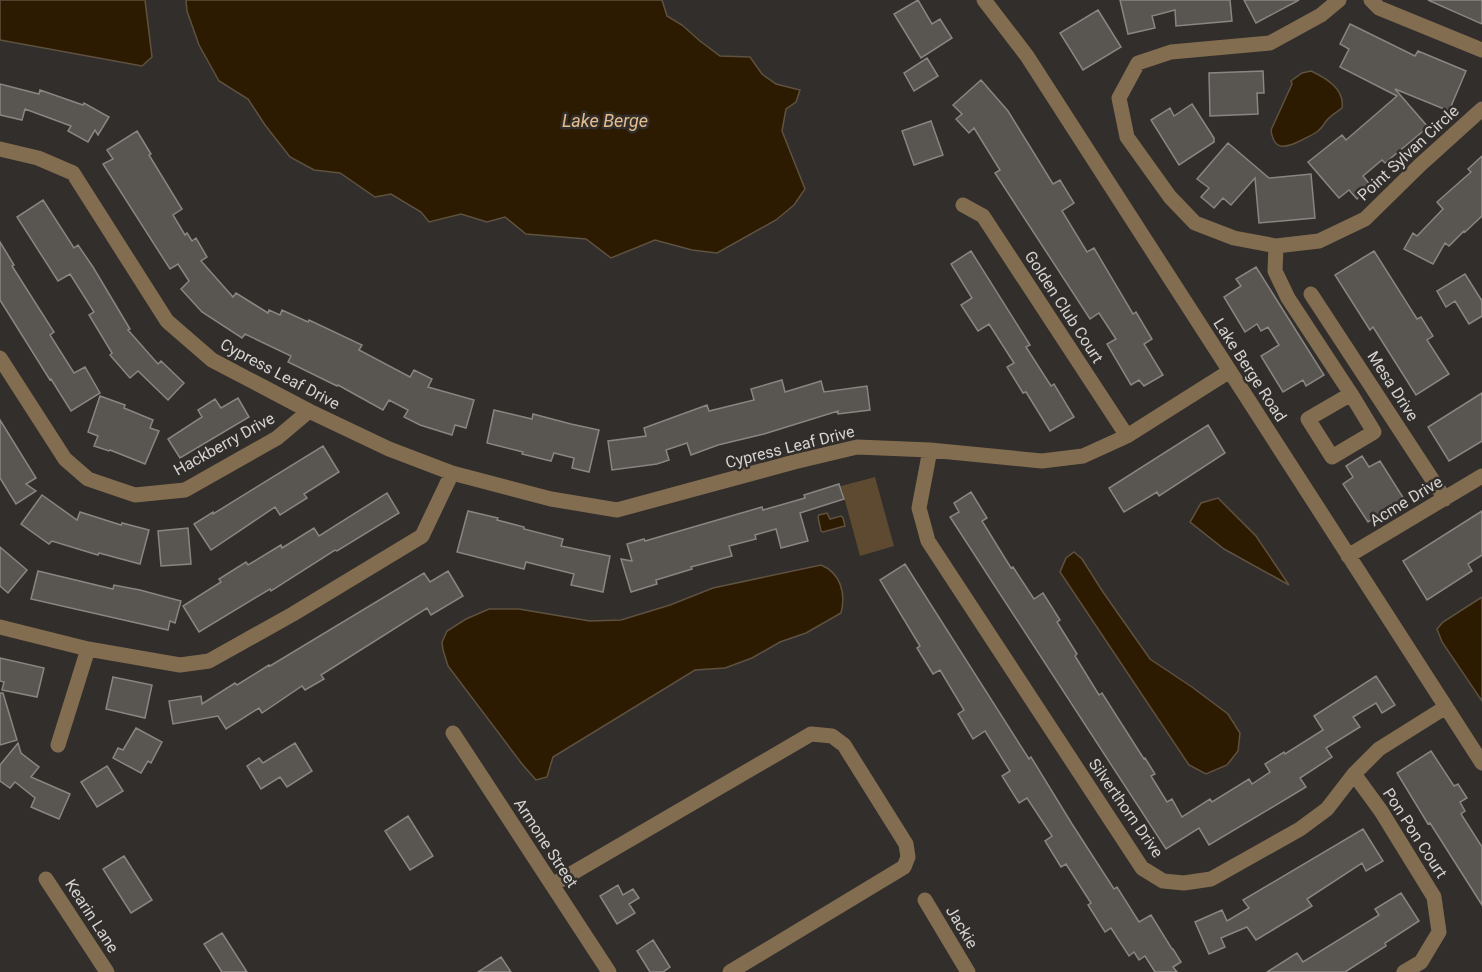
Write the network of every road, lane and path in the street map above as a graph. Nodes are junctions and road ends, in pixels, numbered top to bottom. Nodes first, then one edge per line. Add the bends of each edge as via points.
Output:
1 (984, 0) edge
2 (1339, 0) edge
3 (1371, 0) edge
4 (1482, 50) edge
5 (1482, 109) edge
6 (0, 149) edge
7 (963, 205) dead end
8 (1276, 246) junction
9 (1311, 294) dead end
10 (0, 358) edge
11 (1230, 371) junction
12 (1351, 394) dead end
13 (309, 411) junction
14 (1127, 436) junction
15 (930, 450) junction
16 (452, 473) junction
17 (1482, 476) edge
18 (1445, 499) junction
19 (1348, 556) junction
20 (0, 627) edge
21 (88, 649) junction
22 (1446, 707) junction
23 (453, 733) dead end
24 (58, 745) dead end
25 (1482, 763) edge
26 (1354, 774) junction
27 (46, 879) dead end
28 (552, 885) junction
29 (925, 900) dead end
30 (106, 972) edge
31 (609, 972) edge
32 (730, 972) edge
33 (968, 972) edge
34 (1404, 972) edge

1 - 11 street, Lake Berge Road via 1027,56
2 - 8 street, Point Sylvan Circle via 1321,15 1270,43 1171,52 1138,63 1119,98 1127,137 1195,224 1234,238
3 - 4 street via 1379,8
5 - 8 street, Point Sylvan Circle via 1365,219 1319,241
6 - 13 street, Cypress Leaf Drive via 38,158 73,173 167,321 212,360
7 - 14 street, Golden Club Court via 983,216
8 - 12 street via 1275,271 1288,298
9 - 18 street, Mesa Drive
10 - 13 street, Hackberry Drive via 65,459 88,479 135,495 185,490 277,438
11 - 14 street, Cypress Leaf Drive
11 - 19 street, Lake Berge Road
13 - 16 street, Cypress Leaf Drive via 389,449
14 - 15 street, Cypress Leaf Drive via 1083,456 1042,461
15 - 16 street, Cypress Leaf Drive via 857,447 617,510 551,499
15 - 26 street, Silverthorn Drive via 919,508 928,541 1142,868 1163,881 1211,879 1300,829 1327,809
16 - 21 street via 422,536 209,662 180,665
17 - 18 street, Acme Drive
18 - 19 street, Acme Drive
19 - 22 street, Lake Berge Road
20 - 21 street
21 - 24 street
22 - 25 street, Lake Berge Road
22 - 26 street, Silverthorn Drive via 1379,749
23 - 28 street, Armone Street
26 - 34 street, Pon Pon Court via 1434,897 1438,932 1421,962
27 - 30 street, Kearin Lane
28 - 31 street, Armone Street
28 - 32 street via 811,734 832,736 844,745 906,844 908,857 904,867
29 - 33 street, Jackie

